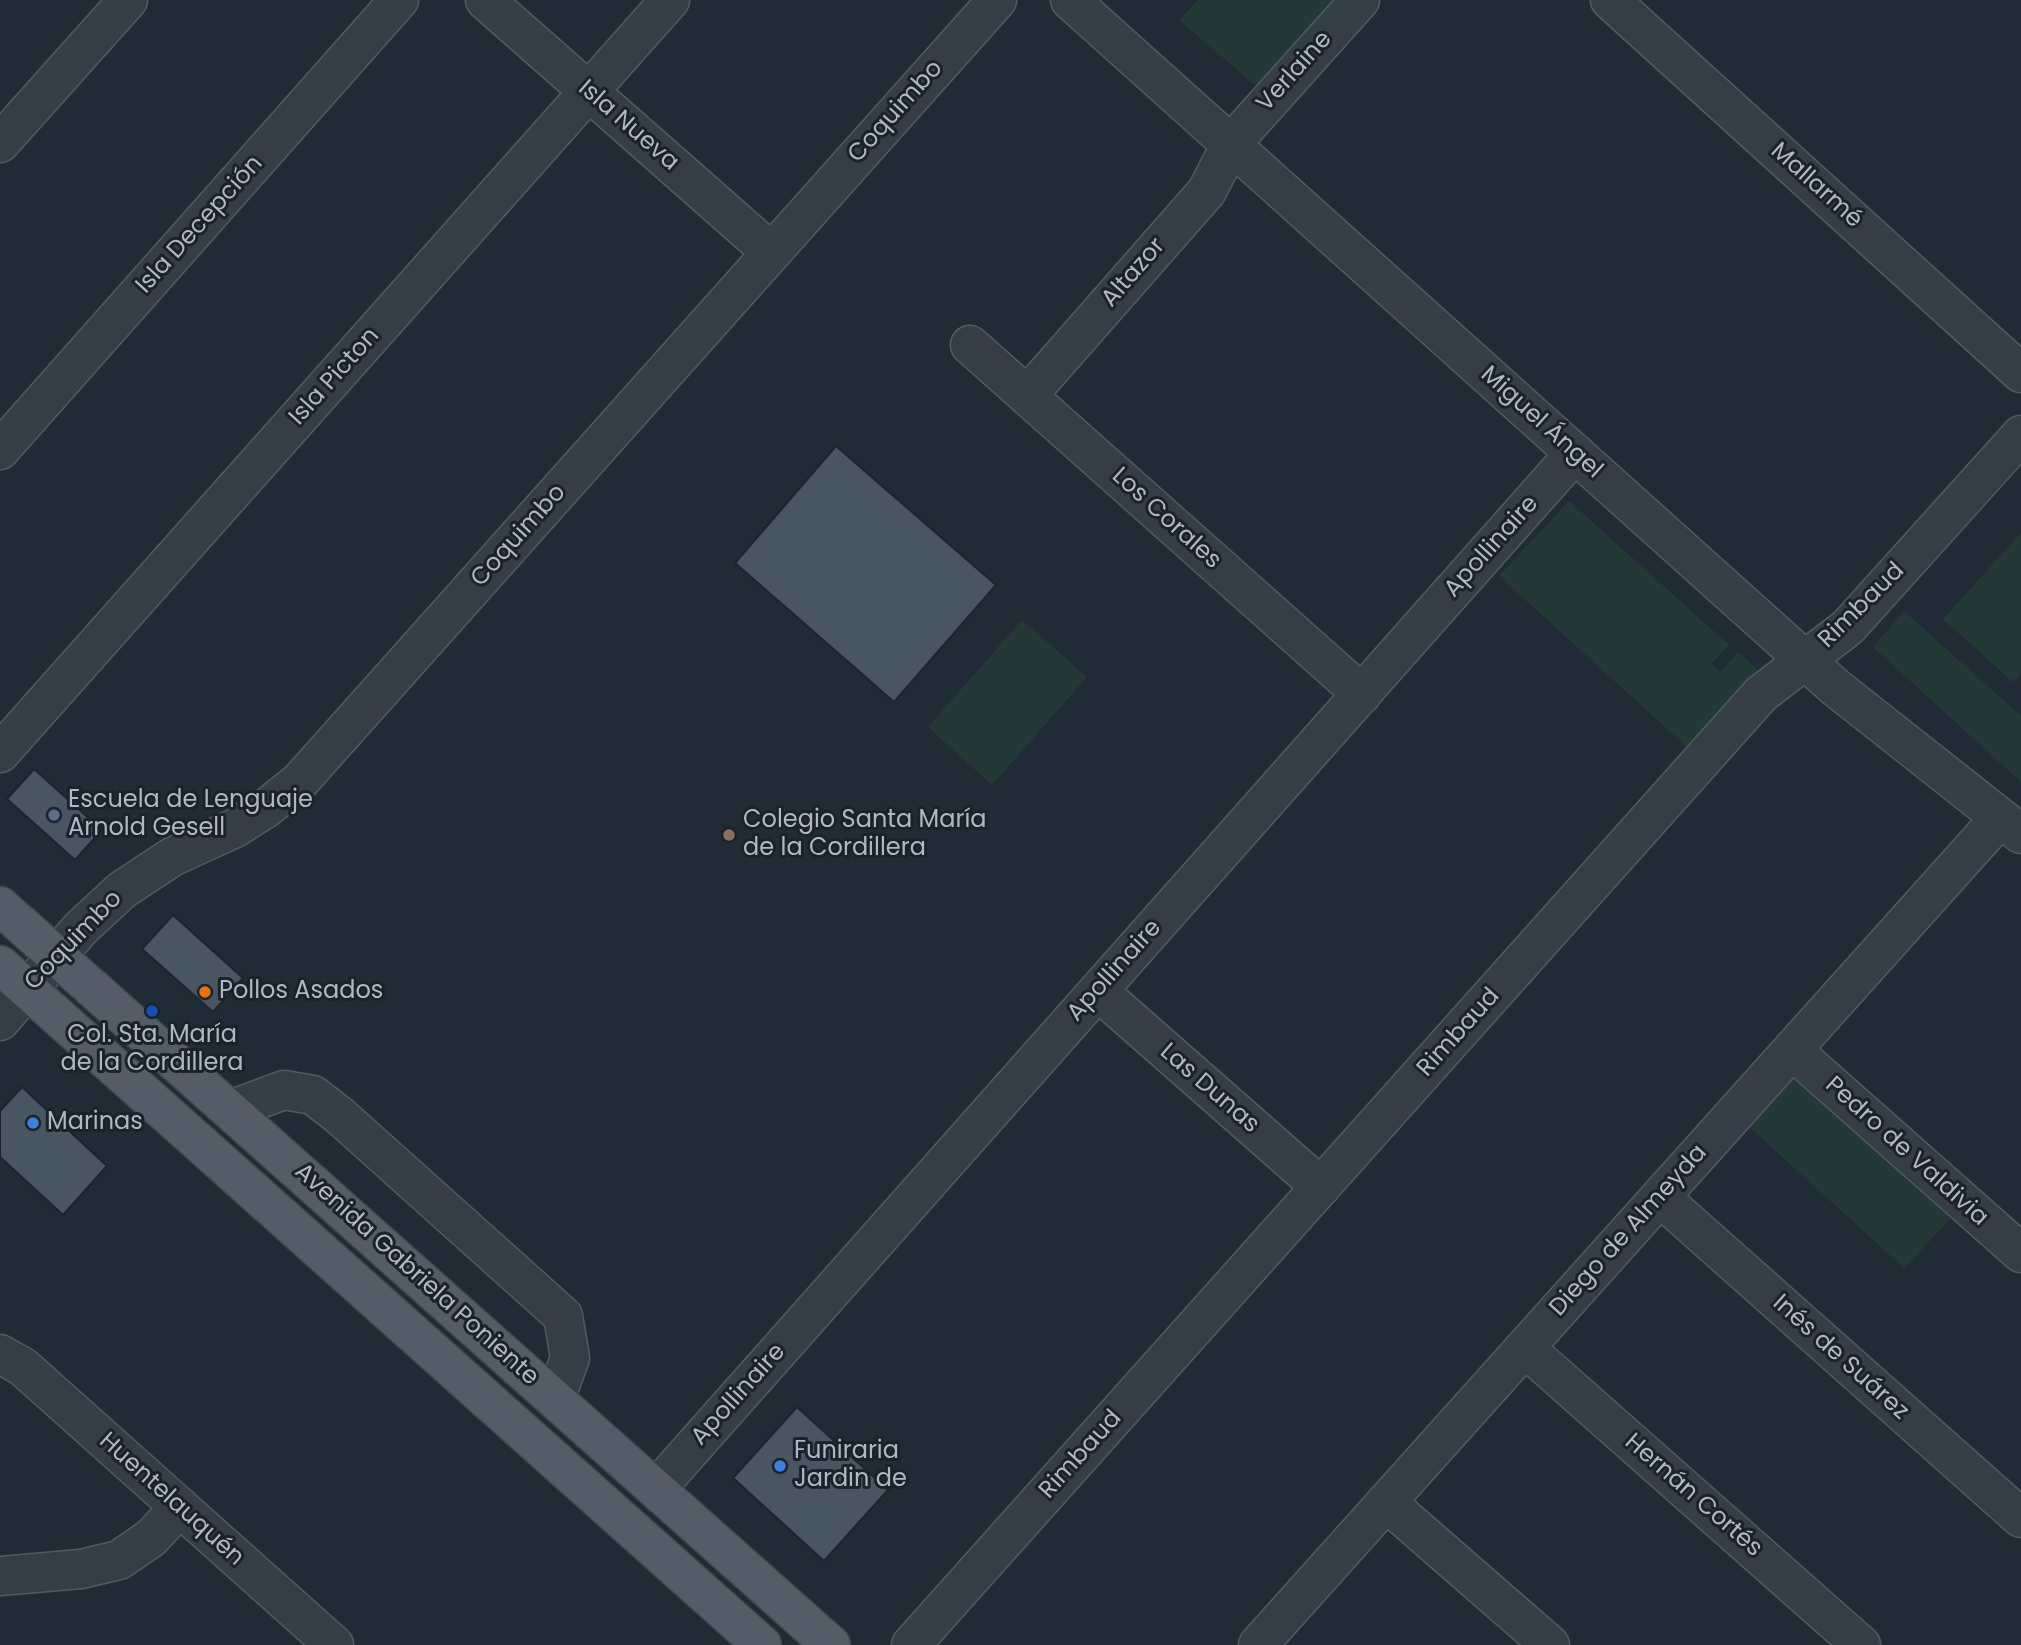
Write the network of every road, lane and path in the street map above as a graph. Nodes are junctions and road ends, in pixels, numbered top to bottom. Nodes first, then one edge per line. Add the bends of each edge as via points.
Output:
1 (128, 0) edge
2 (399, 0) edge
3 (485, 0) edge
4 (670, 0) edge
5 (997, 0) edge
6 (1070, 0) edge
7 (1360, 0) edge
8 (1610, 0) edge
9 (589, 92) junction
10 (0, 143) edge
11 (1231, 144) junction
12 (771, 252) junction
13 (970, 345) dead end
14 (2021, 373) edge
15 (1027, 396) junction
16 (2021, 435) edge
17 (0, 450) edge
18 (1575, 453) junction
19 (1805, 660) junction
20 (1362, 694) junction
21 (0, 753) edge
22 (2011, 826) edge
23 (0, 906) edge
24 (56, 955) junction
25 (14, 977) edge
26 (1098, 991) junction
27 (0, 1021) edge
28 (1792, 1050) junction
29 (230, 1110) junction
30 (1321, 1187) junction
31 (1660, 1197) junction
32 (2021, 1253) edge
33 (1525, 1348) junction
34 (4, 1356) edge
35 (555, 1399) junction
36 (656, 1489) junction
37 (1386, 1502) junction
38 (180, 1507) junction
39 (2021, 1518) edge
40 (0, 1576) edge
41 (334, 1645) edge
42 (762, 1645) edge
43 (831, 1645) edge
44 (911, 1645) edge
45 (1258, 1645) edge
46 (1550, 1645) edge
47 (1861, 1645) edge

1 - 10 street
2 - 17 street, Isla Decepción
3 - 9 street, Isla Nueva
4 - 9 street, Isla Picton
5 - 12 street, Coquimbo
6 - 11 street, Miguel Ángel
7 - 11 street, Verlaine
8 - 14 street, Mallarmé
9 - 12 street, Isla Nueva
9 - 21 street, Isla Picton
11 - 15 street, Altazor via 1207,191
11 - 18 street, Miguel Ángel
12 - 24 street, Coquimbo via 300,781 234,828 144,874
13 - 15 street, Los Corales
15 - 20 street, Los Corales
16 - 19 street, Rimbaud via 1848,627
18 - 19 street, Miguel Ángel
18 - 20 street, Apollinaire
19 - 22 street, Miguel Ángel via 1909,749
19 - 30 street, Rimbaud via 1761,694
20 - 26 street, Apollinaire
22 - 28 street, Diego de Almeyda
23 - 24 main road, Avenida Gabriela Poniente
24 - 25 street, Coquimbo
24 - 29 main road, Avenida Gabriela Poniente
25 - 27 street, Coquimbo
25 - 42 main road, Avenida Gabriela Poniente
26 - 30 street, Las Dunas
26 - 36 street, Apollinaire
28 - 31 street, Diego de Almeyda
28 - 32 street, Pedro de Valdivia
29 - 35 main road, Avenida Gabriela Poniente
29 - 35 street via 284,1090 313,1095 340,1116 563,1316 570,1358
30 - 44 street, Rimbaud
31 - 33 street, Diego de Almeyda
31 - 39 street, Inés de Suárez
33 - 37 street, Diego de Almeyda
33 - 47 street, Hernán Cortés
34 - 38 street, Huentelauquén via 23,1367
35 - 36 main road, Avenida Gabriela Poniente
36 - 43 main road, Avenida Gabriela Poniente
37 - 45 street, Diego de Almeyda
37 - 46 street
38 - 40 street via 151,1538 119,1560 81,1570
38 - 41 street, Huentelauquén

